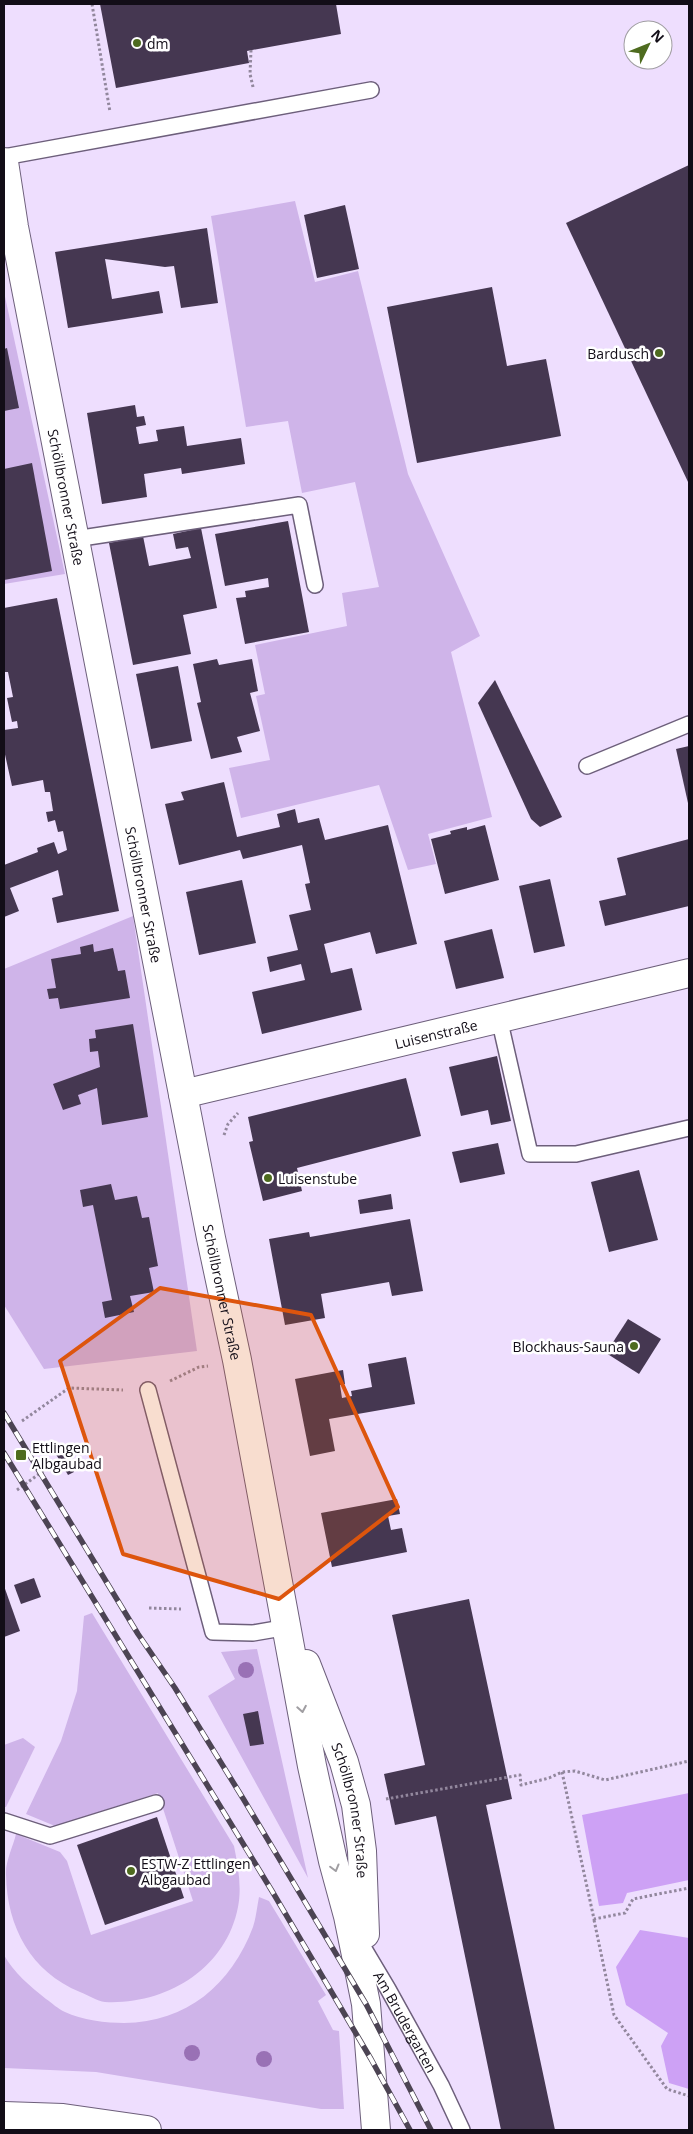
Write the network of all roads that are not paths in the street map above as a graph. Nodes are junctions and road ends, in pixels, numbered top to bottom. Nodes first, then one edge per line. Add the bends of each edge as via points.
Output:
1 (371, 90) dead end
2 (4, 157) edge
3 (4, 162) edge
4 (9, 228) edge
5 (75, 539) junction
6 (315, 585) dead end
7 (689, 724) edge
8 (587, 766) dead end
9 (689, 973) edge
10 (498, 1018) junction
11 (184, 1094) junction
12 (689, 1128) edge
13 (148, 1390) road end
14 (288, 1627) junction
15 (156, 1803) dead end
16 (4, 1821) edge
17 (348, 1916) junction
18 (366, 1955) junction
19 (366, 2004) junction
20 (4, 2116) edge
21 (147, 2130) edge
22 (376, 2130) edge
23 (462, 2130) edge

1 - 2 lane
3 - 4 main road, Schöllbronner Straße
4 - 5 main road, Schöllbronner Straße
5 - 6 lane via 298,505
5 - 11 main road, Schöllbronner Straße
7 - 8 lane
9 - 10 main road, Luisenstraße
10 - 11 main road, Luisenstraße
10 - 12 lane via 530,1154 576,1154
11 - 14 main road, Schöllbronner Straße
13 - 14 lane via 213,1632 253,1634
14 -> 17 main road, Schöllbronner Straße via 322,1812
14 - 18 main road, Schöllbronner Straße via 313,1680 344,1762 356,1805 362,1851
15 - 16 lane via 50,1836
17 - 18 lane, Am Brudergarten
17 - 19 main road, Schöllbronner Straße
18 - 19 main road, Schöllbronner Straße
18 - 23 lane, Am Brudergarten via 441,2085
19 - 22 main road, Schöllbronner Straße
20 - 21 main road via 63,2118

